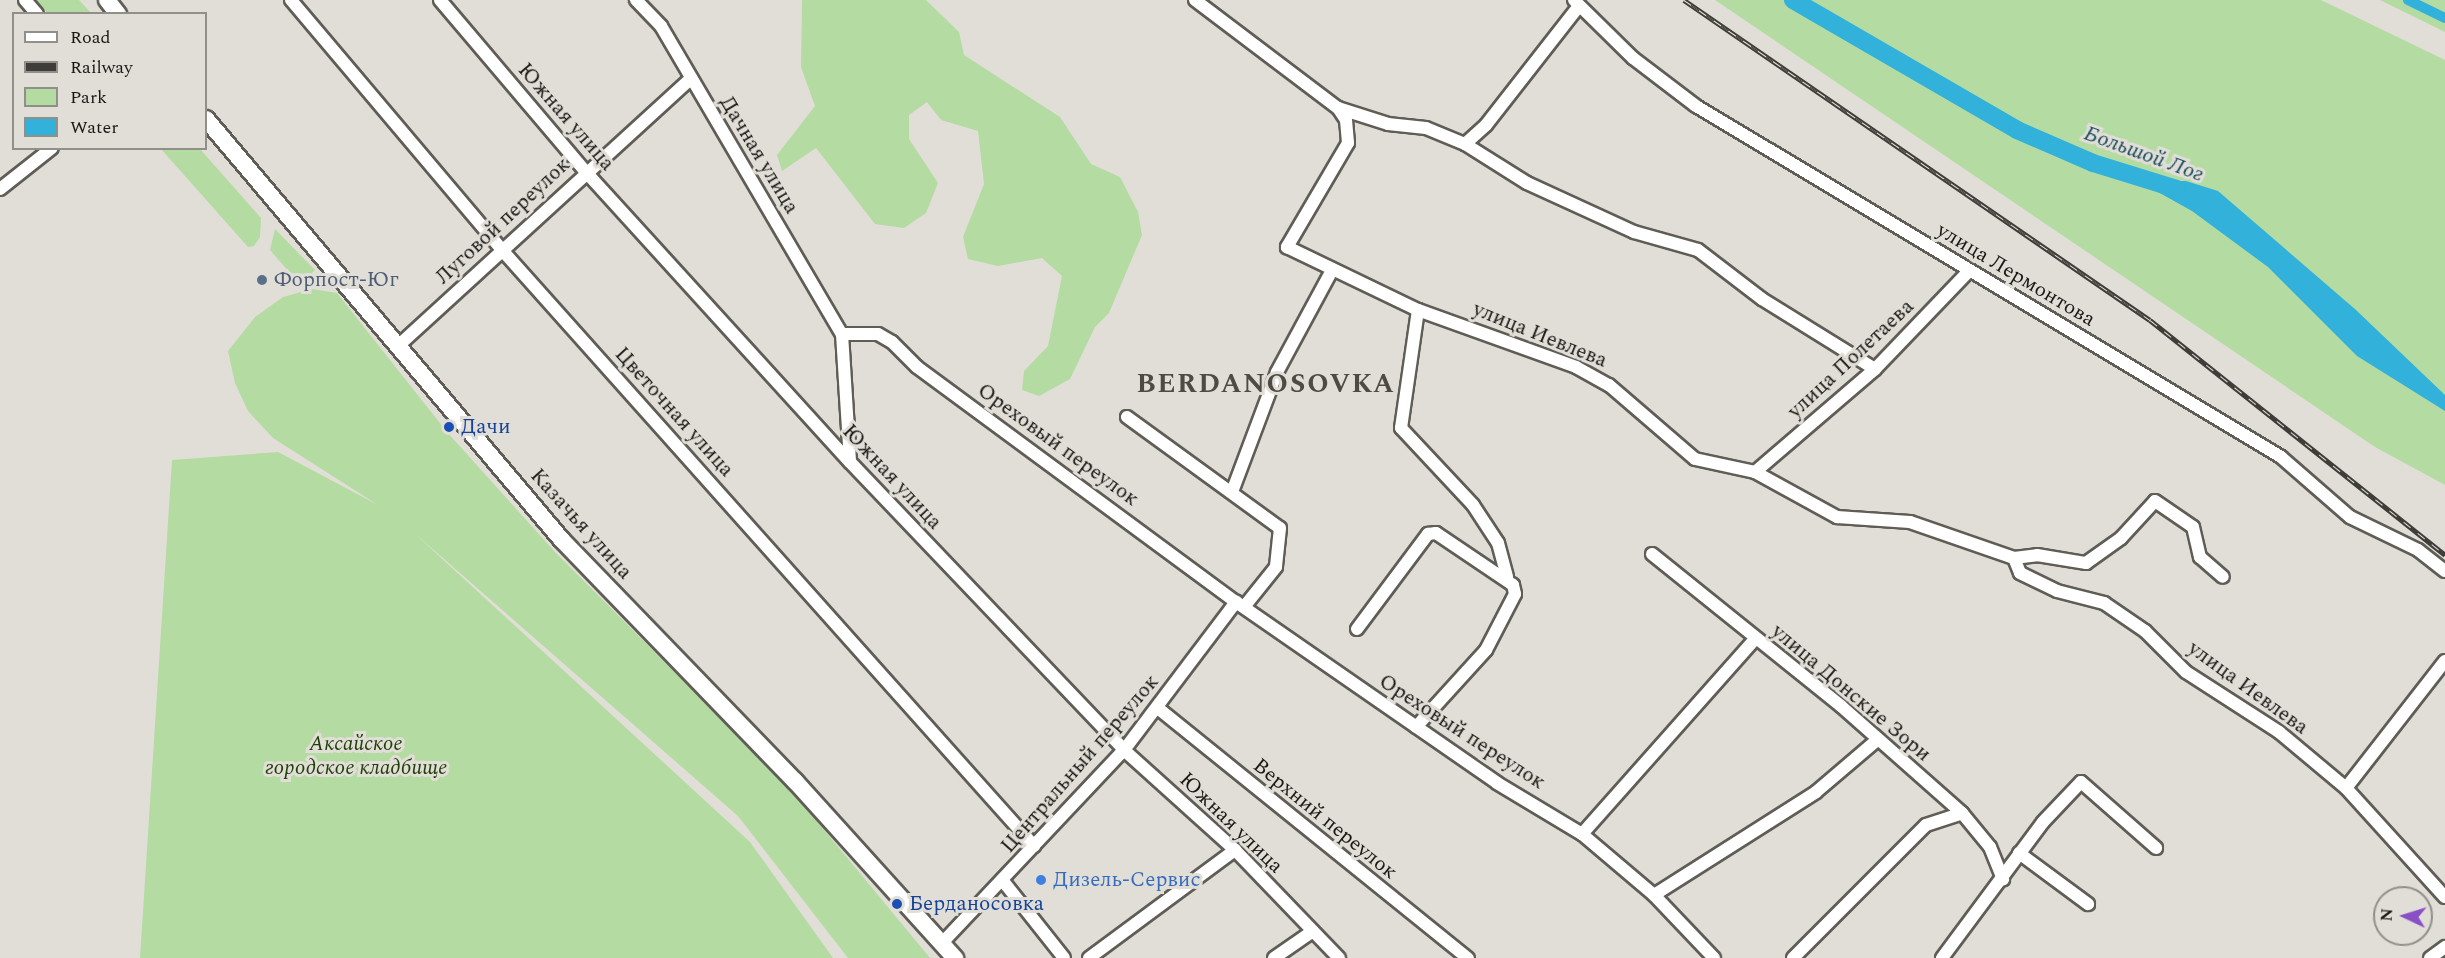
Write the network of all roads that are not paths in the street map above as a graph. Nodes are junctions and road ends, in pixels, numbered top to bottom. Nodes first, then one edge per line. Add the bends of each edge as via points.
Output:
1 (25, 0) edge
2 (107, 0) edge
3 (291, 0) edge
4 (440, 0) edge
5 (636, 0) edge
6 (1195, 0) edge
7 (1576, 3) edge
8 (35, 12) edge
9 (116, 12) edge
10 (691, 78) junction
11 (1338, 108) junction
12 (207, 120) edge
13 (1466, 144) junction
14 (49, 150) edge
15 (585, 171) junction
16 (0, 189) edge
17 (502, 250) junction
18 (1970, 271) junction
19 (1331, 272) junction
20 (1418, 310) junction
21 (842, 334) junction
22 (398, 346) junction
23 (1875, 369) junction
24 (1127, 417) dead end
25 (850, 462) junction
26 (1755, 472) junction
27 (1232, 492) junction
28 (1652, 554) dead end
29 (2014, 558) junction
30 (2445, 571) edge
31 (1507, 577) junction
32 (2223, 577) dead end
33 (1240, 605) junction
34 (1357, 629) dead end
35 (1756, 638) junction
36 (2445, 661) edge
37 (1159, 709) junction
38 (1416, 727) junction
39 (1876, 740) junction
40 (1124, 750) junction
41 (2346, 788) junction
42 (1962, 813) junction
43 (1582, 834) junction
44 (1034, 846) junction
45 (2156, 848) dead end
46 (1235, 850) junction
47 (2019, 853) junction
48 (2003, 879) junction
49 (1003, 881) junction
50 (1654, 895) junction
51 (2445, 897) edge
52 (2088, 904) dead end
53 (1313, 931) junction
54 (942, 943) junction
55 (2445, 947) edge
56 (956, 958) edge
57 (1064, 958) edge
58 (1089, 958) edge
59 (1274, 958) edge
60 (1339, 958) edge
61 (1468, 958) edge
62 (1714, 958) edge
63 (1792, 958) edge
64 (1942, 958) edge
65 (2430, 958) edge

1 - 8 street
2 - 9 main road
3 - 17 street, Цветочная улица
4 - 15 street, Южная улица
5 - 10 street, Дачная улица via 661,26
6 - 11 street
7 - 13 street via 1486,125
7 - 18 street, улица Лермонтова via 1633,58 1696,106
10 - 15 street, Луговой переулок
10 - 21 street, Дачная улица
11 - 13 street via 1378,122 1426,128
11 - 19 street, улица Иевлева via 1346,120 1348,143 1287,247
12 - 22 main road, Казачья улица
13 - 23 street via 1527,183 1623,227 1698,249 1762,298
14 - 16 street
15 - 17 street, Луговой переулок
15 - 25 street, Южная улица
17 - 22 street, Луговой переулок
17 - 44 street, Цветочная улица
18 - 23 street, улица Полетаева
18 - 30 street, улица Лермонтова via 2282,457 2350,517 2418,550
19 - 20 street, улица Иевлева
19 - 27 street via 1276,372
20 - 26 street, улица Иевлева via 1576,367 1609,385 1695,459
20 - 31 street via 1401,428 1473,505 1498,543
21 - 25 street
21 - 33 street, Ореховый переулок via 878,334 892,342 917,367
22 - 54 main road, Казачья улица via 561,539 795,781
23 - 26 street, улица Полетаева
24 - 27 street
25 - 40 street, Южная улица
26 - 29 street, улица Иевлева via 1837,517 1910,522
27 - 33 street via 1280,528 1282,543 1276,567
28 - 35 street, улица Донские Зори
29 - 32 street via 2037,555 2086,562 2121,537 2155,501 2193,527 2200,557
29 - 41 street, улица Иевлева via 2020,573 2121,613 2186,672 2279,732
31 - 34 street via 1436,533 1428,534
31 - 38 street via 1515,594 1486,650
33 - 37 street, Центральный переулок
33 - 38 street, Ореховый переулок
35 - 39 street, улица Донские Зори
35 - 43 street
36 - 41 street
37 - 40 street, Центральный переулок
37 - 61 street, Верхний переулок
38 - 43 street, Ореховый переулок
39 - 42 street, улица Донские Зори
39 - 50 street via 1816,792
40 - 44 street, Центральный переулок
40 - 46 street, Южная улица
41 - 51 street, улица Иевлева
42 - 48 street, улица Донские Зори via 1990,847
42 - 63 street via 1926,825
43 - 50 street, Ореховый переулок
44 - 49 street, Центральный переулок
45 - 47 street via 2081,782
46 - 53 street, Южная улица
46 - 58 street
47 - 48 street
47 - 52 street
48 - 64 street
49 - 54 street, Центральный переулок
49 - 57 street
50 - 62 street, Ореховый переулок
53 - 59 street
53 - 60 street, Южная улица
54 - 56 main road, Казачья улица
55 - 65 street

